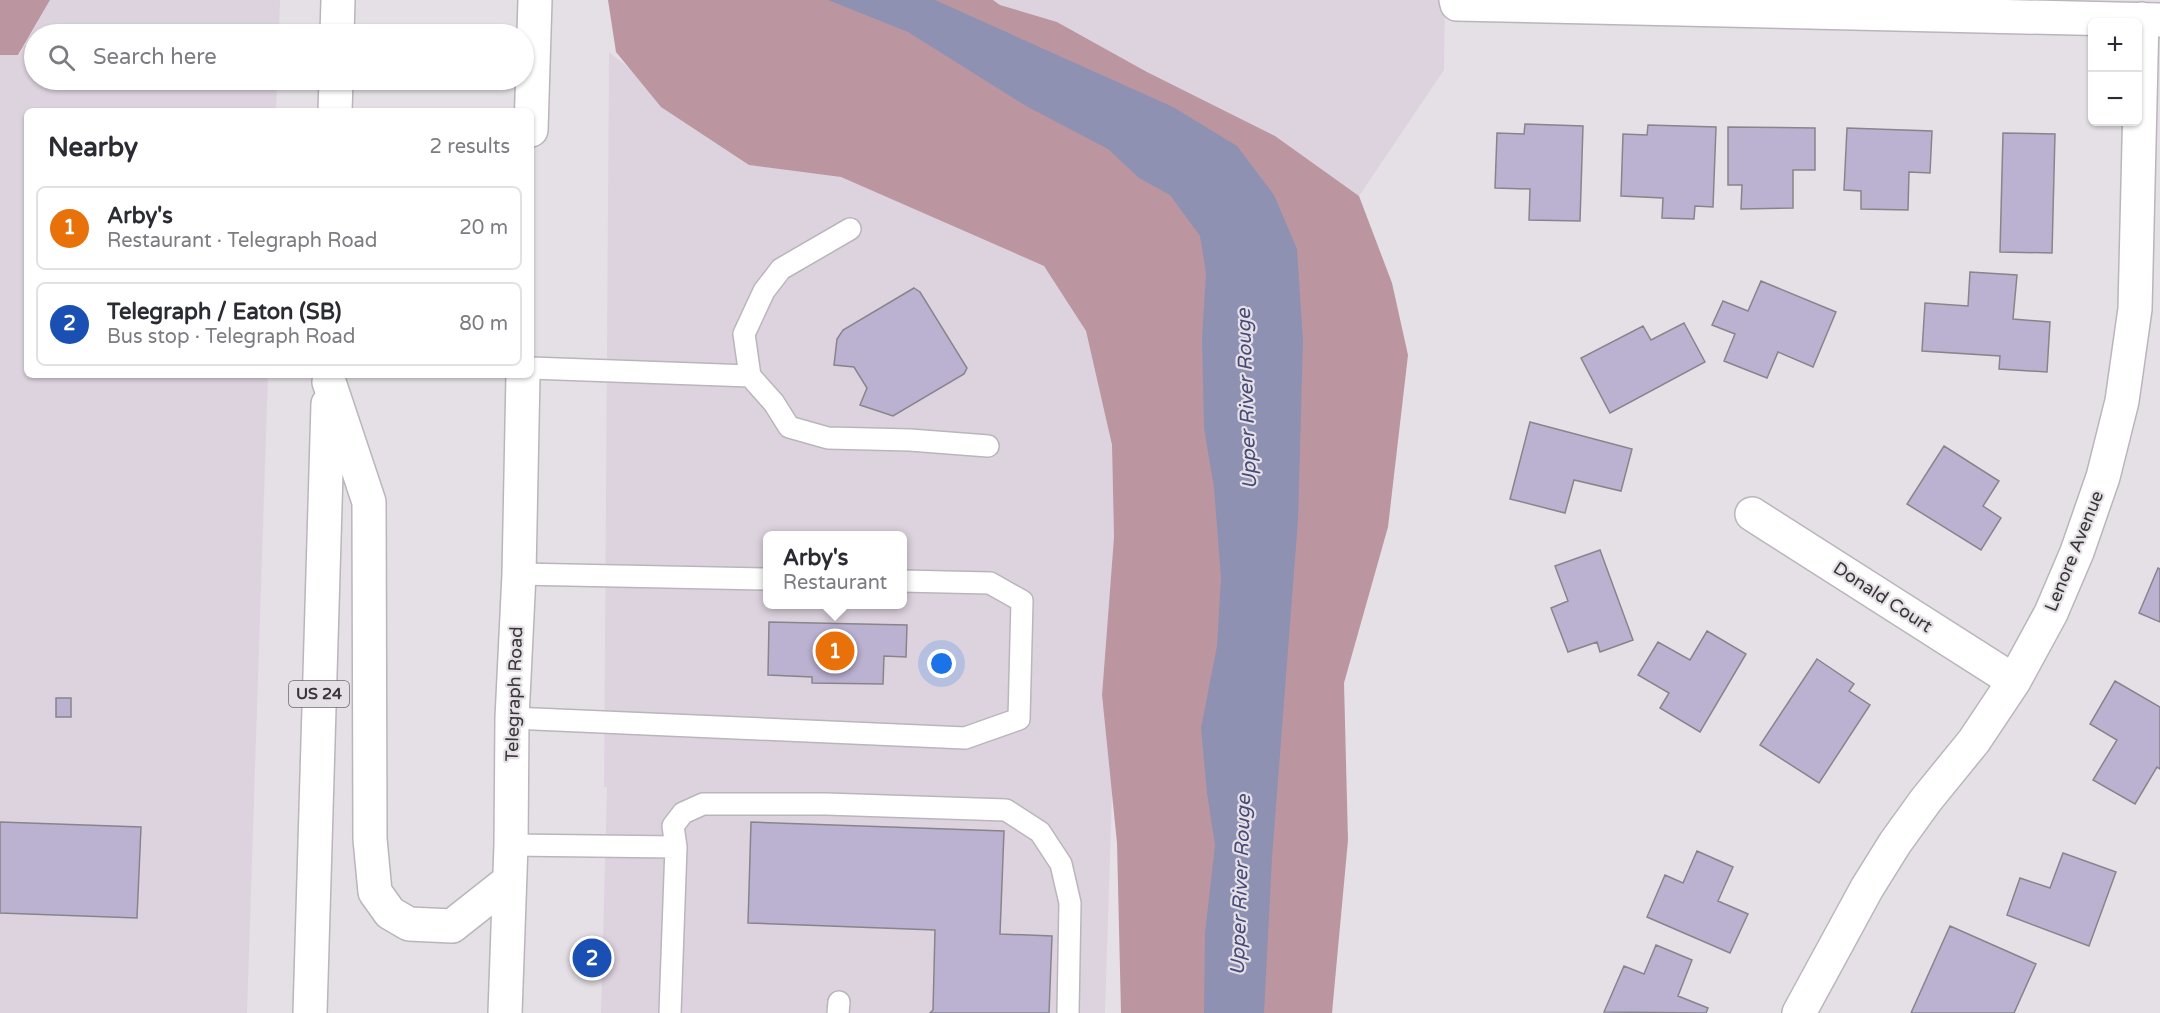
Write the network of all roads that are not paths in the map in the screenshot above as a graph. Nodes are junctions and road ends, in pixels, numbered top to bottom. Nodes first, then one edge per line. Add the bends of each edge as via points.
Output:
1 (338, 0) edge
2 (535, 0) edge
3 (1457, 2) edge
4 (2006, 8) edge
5 (2151, 20) edge
6 (337, 24) edge
7 (534, 32) edge
8 (336, 90) edge
9 (532, 90) edge
10 (335, 108) edge
11 (532, 108) edge
12 (850, 229) dead end
13 (534, 368) edge
14 (750, 376) junction
15 (523, 378) edge
16 (329, 379) edge
17 (988, 446) dead end
18 (1752, 514) dead end
19 (519, 574) junction
20 (763, 579) edge
21 (907, 581) edge
22 (2014, 681) junction
23 (512, 718) junction
24 (511, 845) junction
25 (676, 847) junction
26 (509, 881) junction
27 (309, 1013) edge
28 (505, 1013) edge
29 (670, 1013) edge
30 (1068, 1013) edge
31 (1799, 1013) edge

1 - 6 main road
2 - 7 main road
3 - 4 main road
4 - 5 main road
5 - 22 main road, Lenore Avenue via 2135,309 2122,401 2103,477 2077,552 2051,613
8 - 10 main road
9 - 11 main road
12 - 14 lane via 781,269 764,291 744,334
13 - 14 lane
14 - 17 lane via 789,427 828,438
15 - 19 main road, Telegraph Road
16 - 26 main road via 369,502 370,839 375,892 390,913 409,924 453,926
16 - 27 main road, US 24
18 - 22 main road, Donald Court
19 - 20 lane
19 - 23 main road, Telegraph Road
21 - 23 lane via 990,583 1022,601 1020,719 965,738
22 - 31 main road, Lenore Avenue via 1974,741 1895,843
23 - 24 main road, Telegraph Road
24 - 25 lane
24 - 26 main road, Telegraph Road
25 - 29 lane
25 - 30 lane via 674,826 683,813 704,804 1006,810 1040,832 1061,864 1070,903
26 - 28 main road, Telegraph Road

